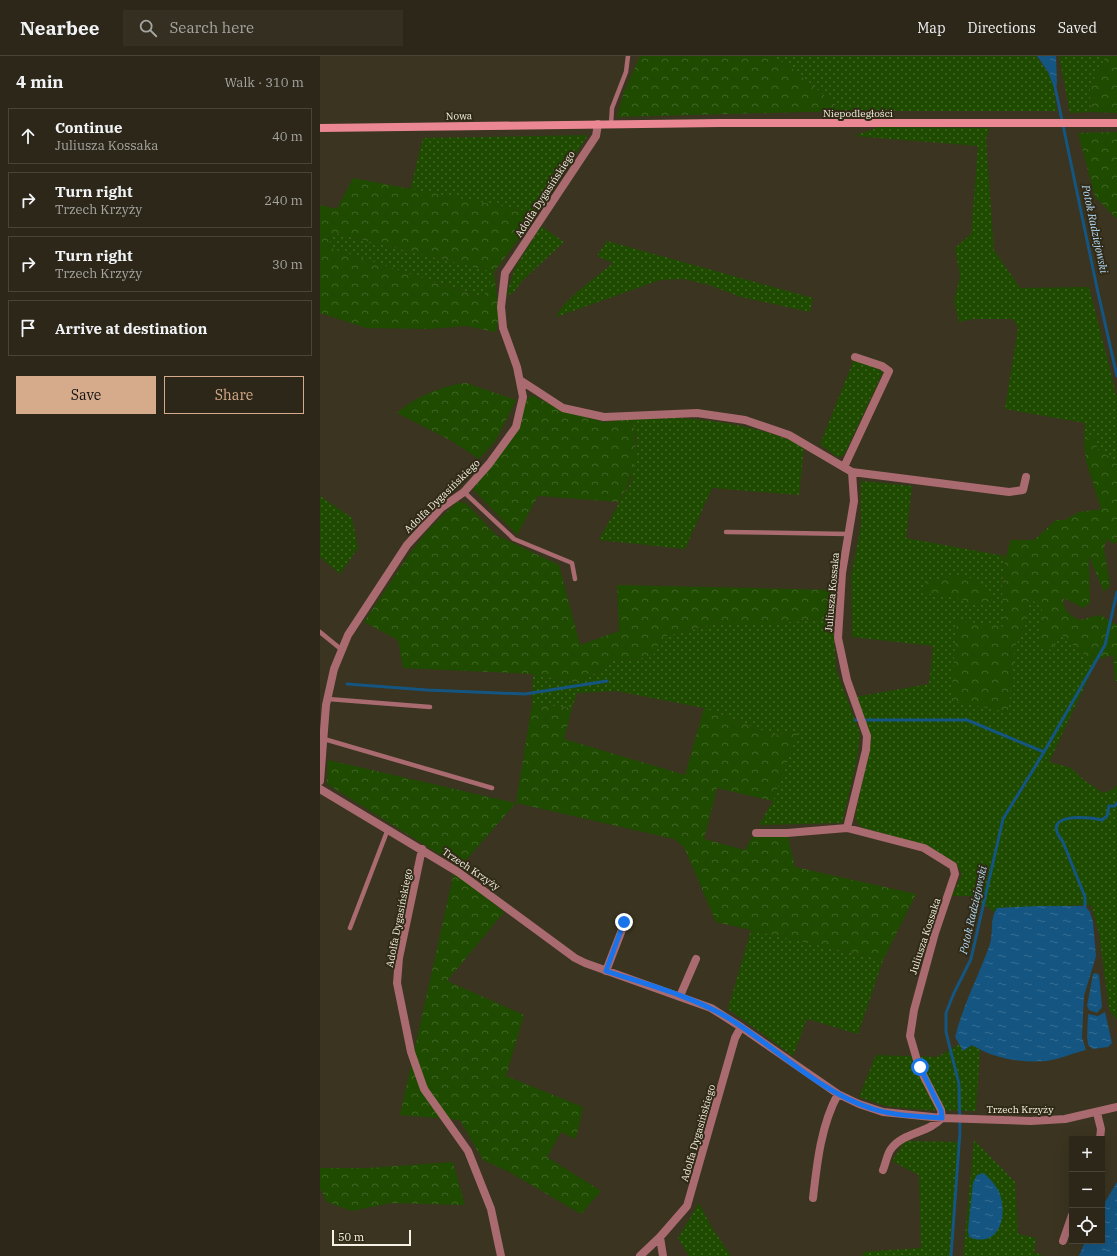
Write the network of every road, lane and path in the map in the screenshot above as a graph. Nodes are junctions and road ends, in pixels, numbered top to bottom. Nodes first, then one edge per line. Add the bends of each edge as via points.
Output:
1 (628, 56) edge
2 (1117, 123) edge
3 (598, 124) junction
4 (612, 124) junction
5 (320, 128) edge
6 (855, 357) dead end
7 (520, 380) junction
8 (844, 467) junction
9 (852, 472) junction
10 (1026, 477) dead end
11 (464, 492) junction
12 (726, 532) dead end
13 (848, 534) junction
14 (575, 579) dead end
15 (320, 632) edge
16 (342, 650) junction
17 (328, 699) junction
18 (430, 707) dead end
19 (324, 739) junction
20 (320, 780) edge
21 (492, 788) dead end
22 (320, 789) edge
23 (388, 828) junction
24 (847, 828) junction
25 (756, 833) dead end
26 (422, 849) junction
27 (624, 922) dead end
28 (350, 928) dead end
29 (696, 959) dead end
30 (606, 971) junction
31 (680, 996) junction
32 (741, 1026) junction
33 (838, 1094) junction
34 (1117, 1107) edge
35 (1097, 1113) junction
36 (942, 1118) junction
37 (1100, 1136) edge
38 (883, 1170) dead end
39 (813, 1198) dead end
40 (1069, 1224) edge
41 (660, 1237) junction
42 (1063, 1241) dead end
43 (502, 1256) edge
44 (640, 1256) edge
45 (663, 1256) edge

1 - 4 lane via 626,72 612,108
2 - 4 street, Niepodległości
3 - 4 street, Niepodległości
3 - 5 street, Nowa
3 - 7 street, Adolfa Dygasińskiego via 596,136 505,273 501,307 503,328
6 - 8 street via 889,371
7 - 8 street via 563,408 604,417 697,414 745,420 790,435
7 - 11 street, Adolfa Dygasińskiego via 523,397 516,427 489,464
8 - 9 street
9 - 10 street via 1009,492 1023,490
9 - 13 street, Juliusza Kossaka via 854,501
11 - 14 lane via 514,539 572,562
11 - 16 street, Adolfa Dygasińskiego via 441,508 407,545 348,635
12 - 13 lane
13 - 24 street, Juliusza Kossaka via 842,573 838,638 847,680 867,736
15 - 16 lane
16 - 17 street, Adolfa Dygasińskiego via 334,669
17 - 18 lane
17 - 19 street, Adolfa Dygasińskiego
19 - 20 street, Adolfa Dygasińskiego
19 - 21 lane
22 - 23 street, Trzech Krzyży
23 - 26 street, Trzech Krzyży
23 - 28 lane
24 - 25 street, Juliusza Kossaka
24 - 36 street, Juliusza Kossaka via 924,848 953,866 955,874 952,886 933,941 914,1010 910,1036
26 - 30 street, Trzech Krzyży via 478,884 566,952
26 - 43 street, Adolfa Dygasińskiego via 399,958 397,983 411,1052 424,1089 468,1151 492,1209
27 - 30 street
29 - 31 street
30 - 31 street, Trzech Krzyży
31 - 32 street, Trzech Krzyży via 711,1008
32 - 33 street, Trzech Krzyży
32 - 41 street, Adolfa Dygasińskiego via 735,1038 687,1206
33 - 36 street, Trzech Krzyży via 883,1112
33 - 39 street via 820,1150
34 - 35 street, Trzech Krzyży
35 - 36 street, Trzech Krzyży via 1065,1119 1031,1121
35 - 37 street
36 - 38 street via 904,1138 891,1149
40 - 42 street
41 - 44 street, Adolfa Dygasińskiego
41 - 45 street

